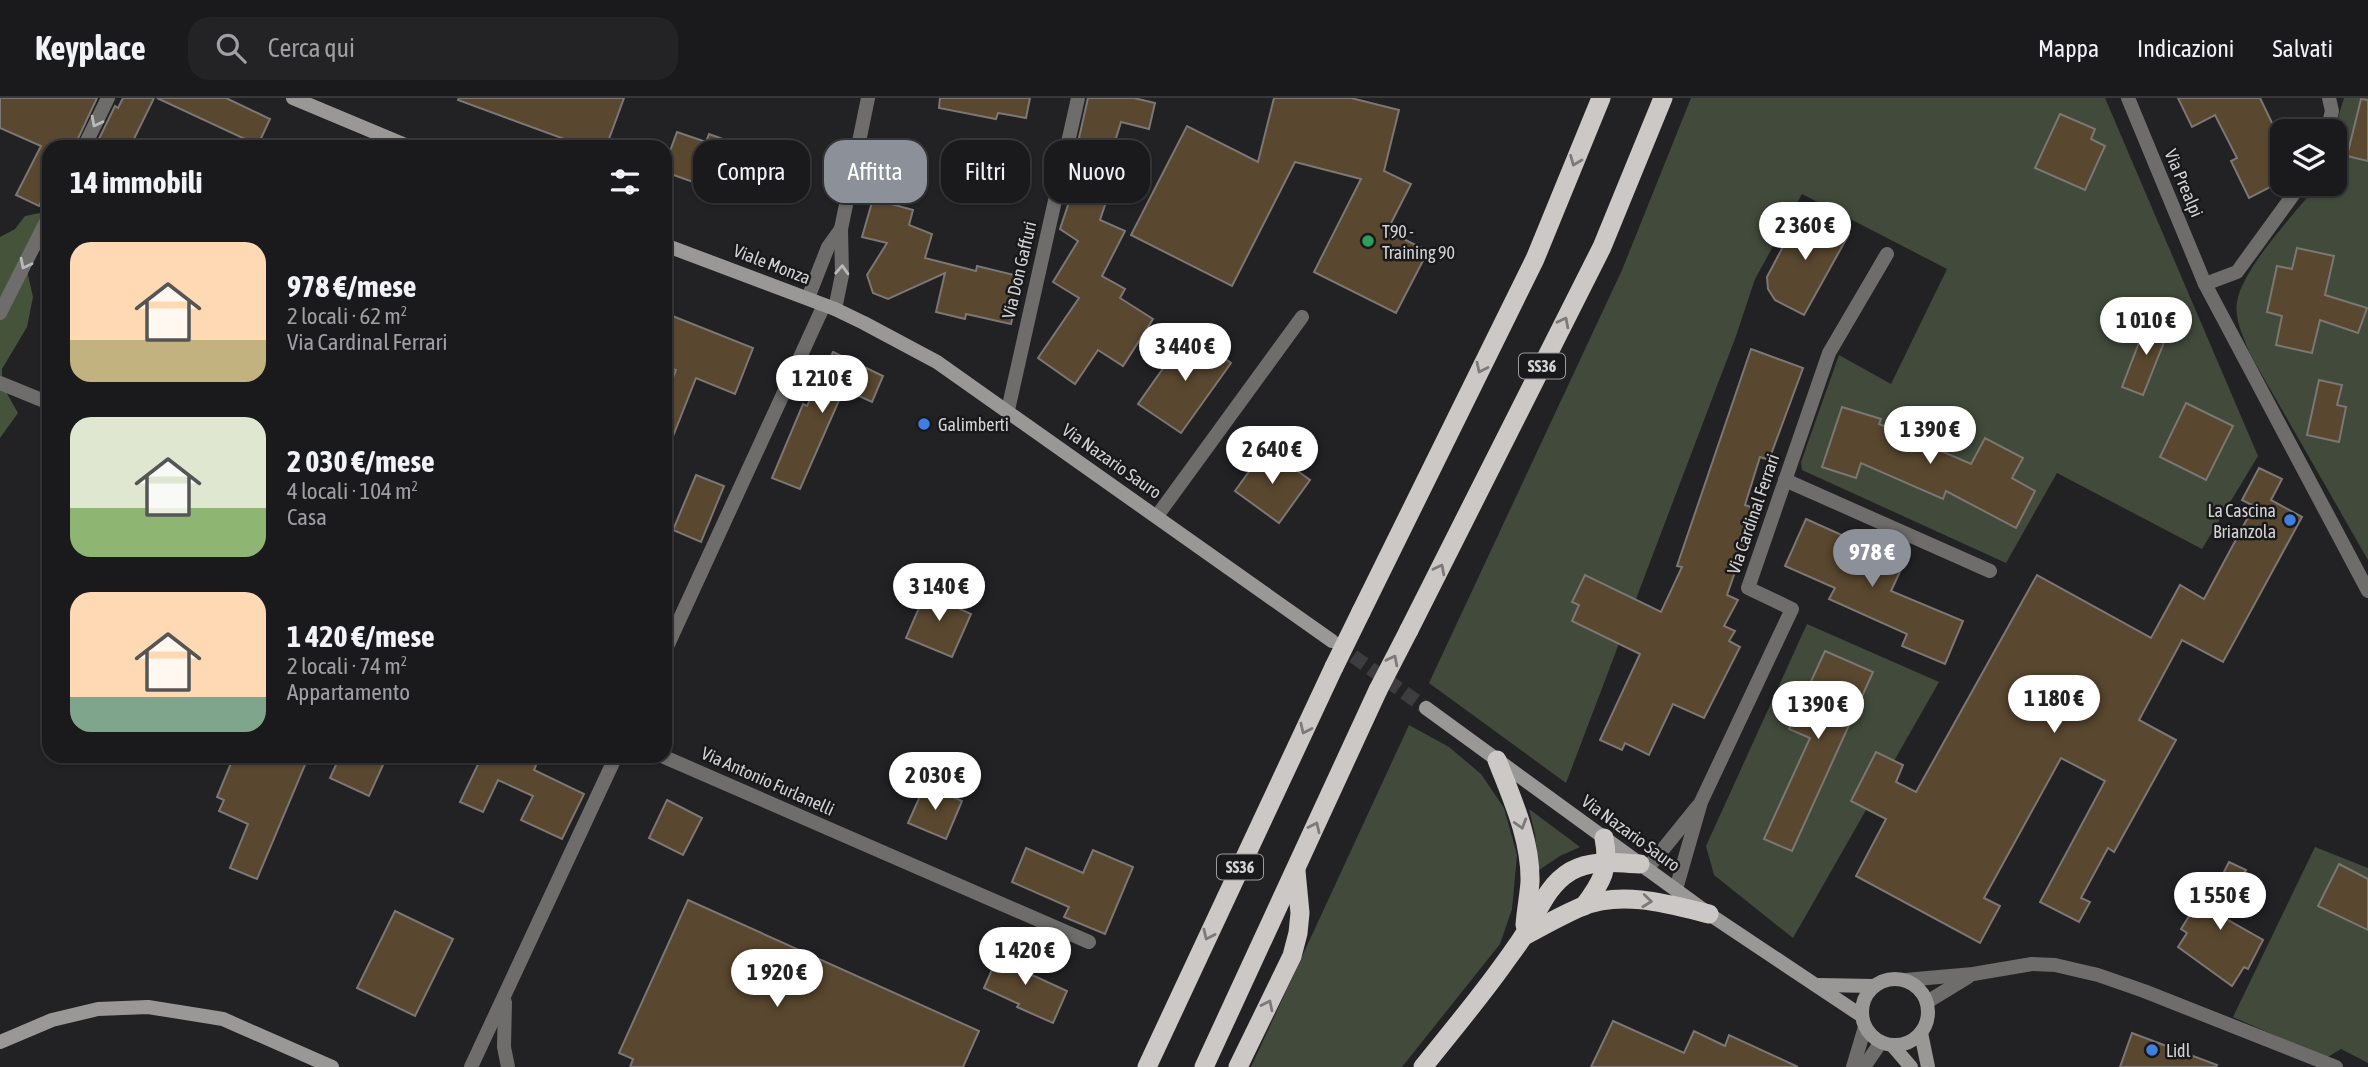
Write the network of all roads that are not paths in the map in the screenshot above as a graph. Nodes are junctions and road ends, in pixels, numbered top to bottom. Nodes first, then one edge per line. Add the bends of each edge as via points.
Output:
1 (108, 98) edge
2 (293, 98) edge
3 (868, 98) edge
4 (1078, 98) edge
5 (1601, 98) edge
6 (1663, 98) edge
7 (2128, 98) edge
8 (2329, 98) edge
9 (2330, 119) edge
10 (87, 140) edge
11 (393, 140) edge
12 (2292, 196) edge
13 (841, 229) junction
14 (42, 230) edge
15 (672, 248) edge
16 (1887, 254) dead end
17 (2205, 284) junction
18 (808, 298) junction
19 (830, 307) junction
20 (0, 313) edge
21 (1302, 317) dead end
22 (864, 323) joint
23 (0, 383) edge
24 (42, 400) edge
25 (1008, 410) junction
26 (1785, 480) junction
27 (1157, 516) junction
28 (1990, 571) dead end
29 (2368, 591) edge
30 (672, 636) edge
31 (1332, 641) tunnel mouth
32 (1426, 708) tunnel mouth
33 (672, 760) edge
34 (1497, 760) junction
35 (614, 763) edge
36 (1701, 802) junction
37 (1604, 838) junction
38 (1608, 863) junction
39 (1644, 866) junction
40 (1296, 869) junction
41 (1676, 889) junction
42 (1584, 906) junction
43 (1709, 914) junction
44 (1524, 936) junction
45 (1089, 942) dead end
46 (1973, 974) junction
47 (1905, 980) junction
48 (1816, 985) junction
49 (1874, 986) junction
50 (505, 998) junction
51 (1927, 1002) junction
52 (1864, 1021) junction
53 (1921, 1033) junction
54 (0, 1042) edge
55 (1886, 1043) junction
56 (332, 1067) edge
57 (471, 1067) edge
58 (508, 1067) edge
59 (1147, 1067) edge
60 (1204, 1067) edge
61 (1238, 1067) edge
62 (1423, 1067) edge
63 (1853, 1067) edge
64 (1864, 1067) edge
65 (1911, 1067) edge
66 (1928, 1067) edge
67 (2336, 1067) edge

1 -> 10 street
2 - 11 main road
3 - 13 street
4 - 25 street, Via Don Gaffuri
5 -> 59 highway, SS36, bridge via 1535,259 1334,667
40 -> 6 highway, SS36, bridge via 1378,690 1602,247
7 - 17 street, Via Prealpi
8 - 9 street
12 - 17 street via 2237,272
13 - 18 street via 828,247
19 -> 13 street via 842,275
14 -> 20 street
15 - 18 main road, Viale Monza
16 - 26 street, Via Cardinal Ferrari via 1829,353
17 - 29 street, Via Prealpi
18 - 19 main road, Viale Monza
19 - 22 main road, Viale Monza
19 - 30 street
21 - 27 street
22 - 25 main road, Via Nazario Sauro via 937,362
23 - 24 street
25 - 27 main road, Via Nazario Sauro
26 - 28 street
26 - 36 street, Via Cardinal Ferrari via 1748,588 1792,609
27 - 31 main road, Via Nazario Sauro
32 - 34 main road, Via Nazario Sauro
33 - 45 street, Via Antonio Furlanelli
34 - 37 main road, Via Nazario Sauro
34 -> 44 highway via 1528,853
35 - 50 street
36 - 39 street, Via Cardinal Ferrari
36 - 41 street, Via Cardinal Ferrari
37 - 38 highway
37 - 39 main road, Via Nazario Sauro
38 - 39 highway
38 - 42 highway
38 - 44 highway via 1586,865 1562,878 1546,894
39 - 41 main road, Via Nazario Sauro
40 - 60 highway, SS36
61 -> 40 highway via 1292,956 1300,913
41 - 43 main road, Via Nazario Sauro
42 -> 43 highway via 1645,900
42 - 44 highway
43 - 48 main road, Via Nazario Sauro
44 - 62 highway
46 - 47 street
46 - 51 street
46 - 67 street via 2032,964 2098,975
47 - 49 main road
47 - 51 main road via 1915,985
48 - 49 main road
48 - 52 main road, Via Nazario Sauro
49 - 52 main road via 1863,1005
50 - 57 street
50 - 58 street via 503,1046
51 - 53 main road via 1927,1023
52 - 55 main road via 1872,1036
52 - 63 street
53 - 55 main road via 1903,1044
53 - 66 main road
54 - 56 main road via 52,1020 98,1009 148,1007 223,1019
55 - 64 street
55 - 65 main road

